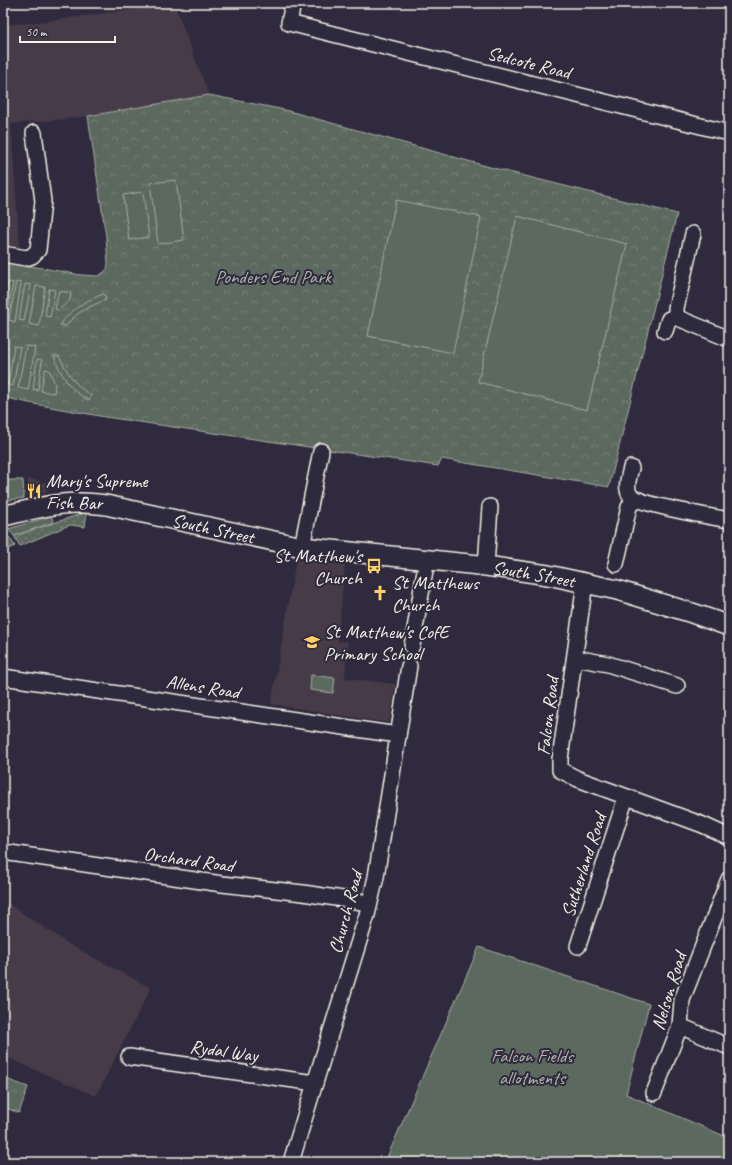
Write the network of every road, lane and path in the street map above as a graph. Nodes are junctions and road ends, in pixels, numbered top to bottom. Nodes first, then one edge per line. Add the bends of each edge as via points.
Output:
1 (293, 3) edge
2 (34, 133) dead end
3 (729, 133) edge
4 (693, 234) dead end
5 (3, 254) edge
6 (678, 318) junction
7 (665, 331) dead end
8 (729, 339) edge
9 (321, 451) dead end
10 (631, 468) dead end
11 (639, 500) junction
12 (490, 507) dead end
13 (3, 516) edge
14 (729, 520) edge
15 (302, 547) junction
16 (426, 559) junction
17 (616, 564) dead end
18 (486, 566) junction
19 (584, 583) junction
20 (729, 626) edge
21 (412, 646) dead end
22 (574, 658) junction
23 (409, 666) dead end
24 (3, 677) edge
25 (668, 686) dead end
26 (398, 735) junction
27 (626, 797) junction
28 (729, 837) edge
29 (3, 852) edge
30 (729, 879) edge
31 (369, 903) junction
32 (578, 946) dead end
33 (680, 1026) junction
34 (729, 1047) edge
35 (129, 1057) dead end
36 (315, 1083) junction
37 (654, 1092) dead end
38 (291, 1162) edge

1 - 3 street, Sedcote Road via 289,23
2 - 5 street via 43,201 38,250 26,258
4 - 6 street via 676,308
6 - 7 street via 669,319
6 - 8 street
9 - 15 street
10 - 11 street via 628,491
11 - 14 street
11 - 17 street via 631,503 629,507
12 - 18 street
13 - 15 street, South Street via 66,504 106,505
15 - 16 street, South Street
16 - 18 street, South Street
16 - 21 street
18 - 19 street, South Street
19 - 20 street, South Street via 639,597
19 - 22 street, Falcon Road
22 - 25 street via 608,664
22 - 27 street, Falcon Road via 560,770
23 - 26 street, Church Road
24 - 26 street, Allens Road
26 - 31 street, Church Road via 376,877
27 - 28 street, Falcon Road
27 - 32 street, Sutherland Road
29 - 31 street, Orchard Road
30 - 33 street, Nelson Road via 682,1000
31 - 36 street, Church Road
33 - 34 street
33 - 37 street, Nelson Road
35 - 36 street, Rydal Way
36 - 38 street, Church Road

